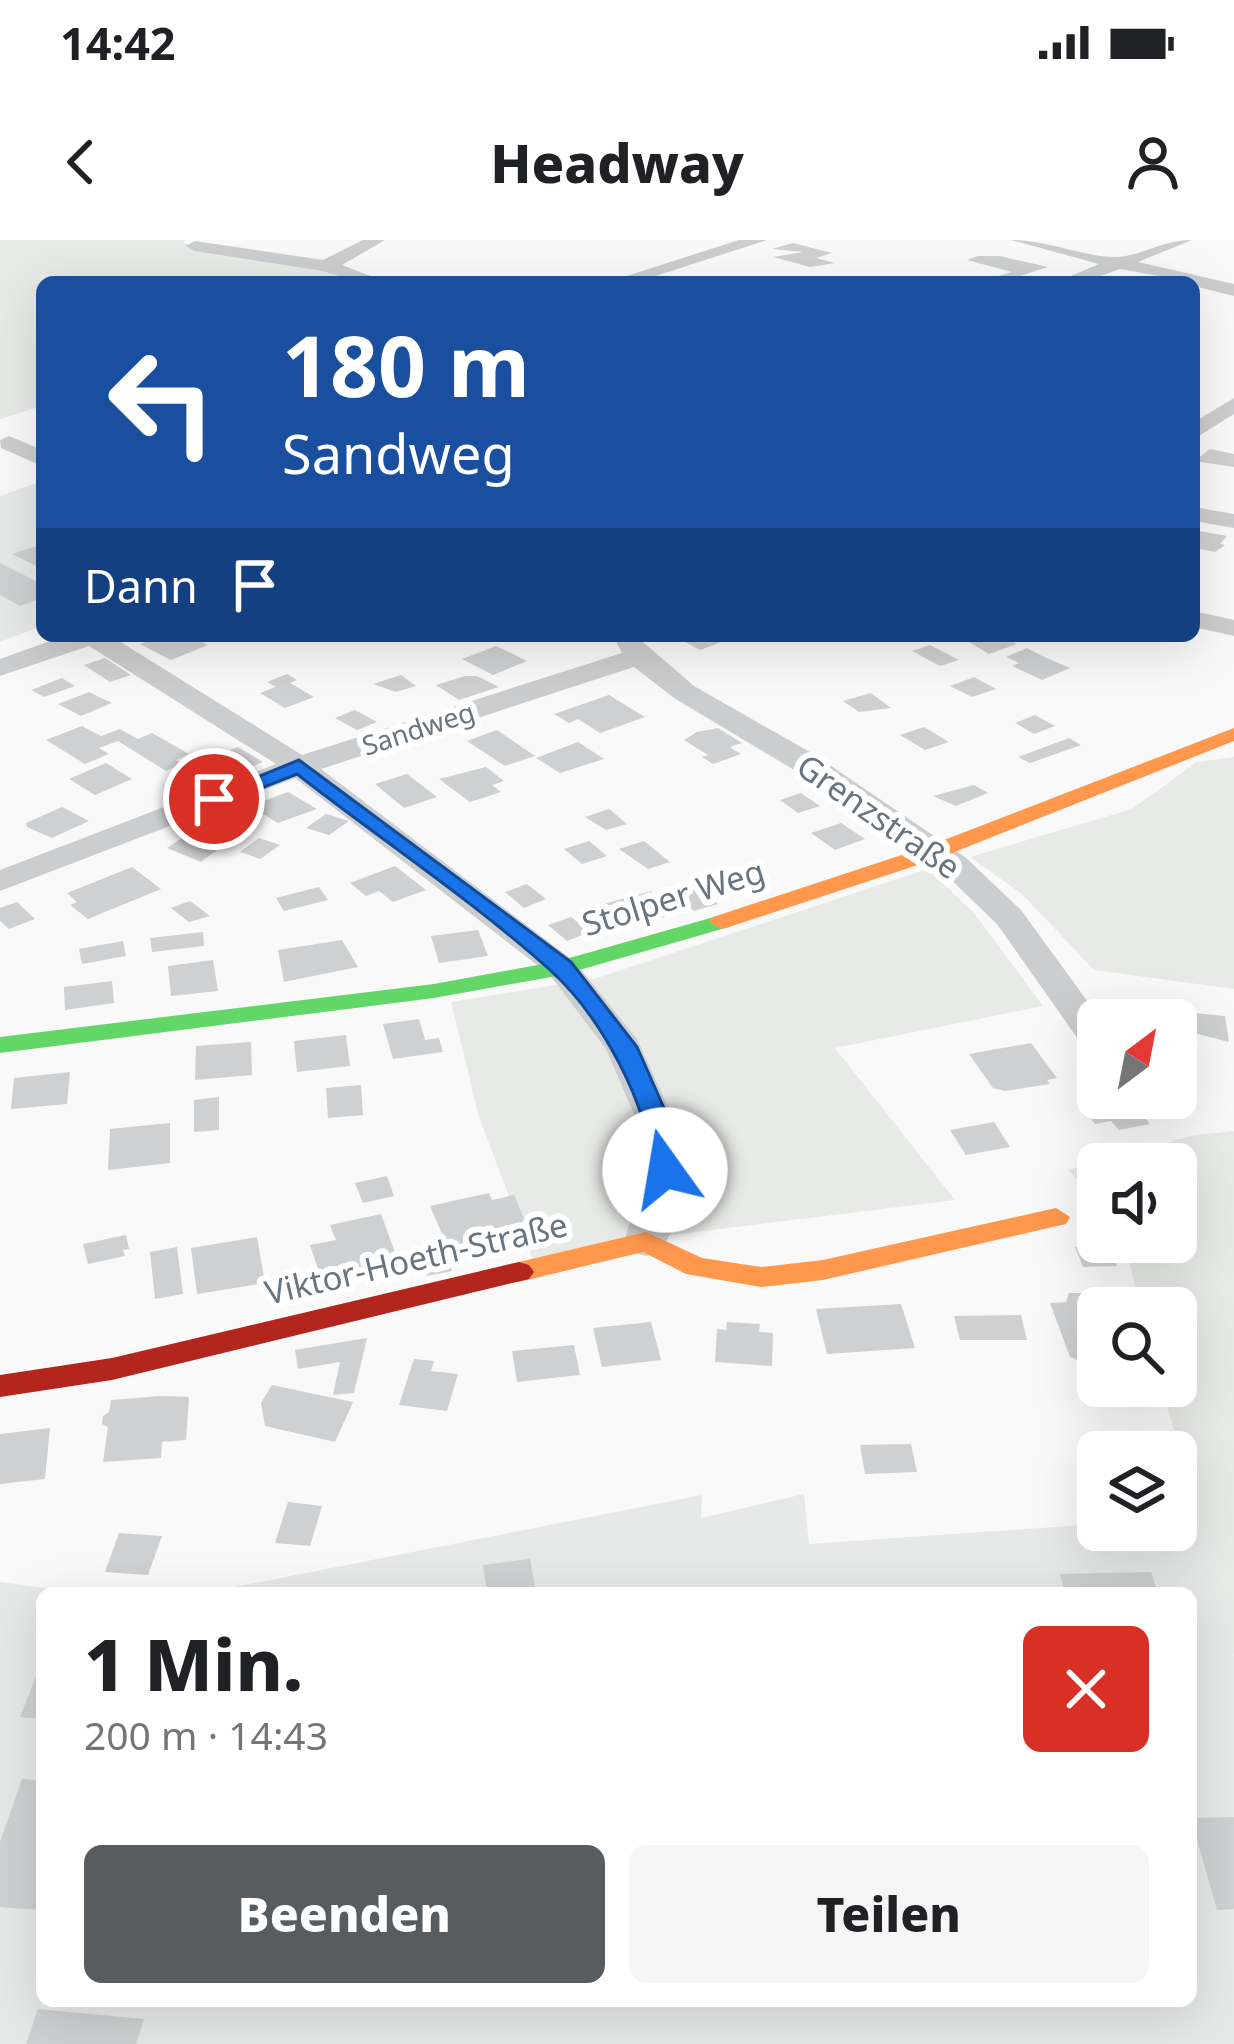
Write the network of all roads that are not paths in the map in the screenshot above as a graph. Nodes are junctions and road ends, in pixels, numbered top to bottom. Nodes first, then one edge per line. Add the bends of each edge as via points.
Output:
1 (376, 240) edge
2 (758, 240) edge
3 (1020, 240) edge
4 (1183, 240) edge
5 (195, 246) dead end
6 (1117, 264) junction
7 (326, 266) junction
8 (358, 276) edge
9 (637, 276) edge
10 (1083, 276) edge
11 (1171, 276) edge
12 (1200, 282) edge
13 (1234, 290) edge
14 (1234, 404) edge
15 (1200, 428) edge
16 (9, 443) dead end
17 (36, 456) edge
18 (1200, 515) edge
19 (1234, 521) edge
20 (1200, 620) edge
21 (1234, 628) edge
22 (74, 642) edge
23 (101, 642) edge
24 (628, 646) edge
25 (0, 668) edge
26 (1234, 734) edge
27 (299, 766) junction
28 (934, 852) junction
29 (0, 881) edge
30 (562, 968) junction
31 (1077, 1012) edge
32 (0, 1045) edge
33 (1055, 1217) dead end
34 (646, 1242) junction
35 (0, 1386) edge

1 - 7 street
2 - 9 street
3 - 6 street
4 - 6 street
5 - 7 street
6 - 10 street
6 - 11 street
7 - 8 street
12 - 13 street
14 - 15 street
16 - 17 street
18 - 19 street
20 - 21 street
22 - 25 street
23 - 27 street
24 - 27 street, Sandweg
24 - 28 street, Grenzstraße
26 - 28 street, Stolper Weg
27 - 29 street, Sandweg
27 - 30 street
28 - 30 street, Stolper Weg
28 - 31 street, Grenzstraße via 995,901
30 - 32 street, Stolper Weg
30 - 34 street via 624,1047 664,1140 667,1200
33 - 34 street via 761,1277 696,1267
34 - 35 street, Viktor-Hoeth-Straße via 112,1369

